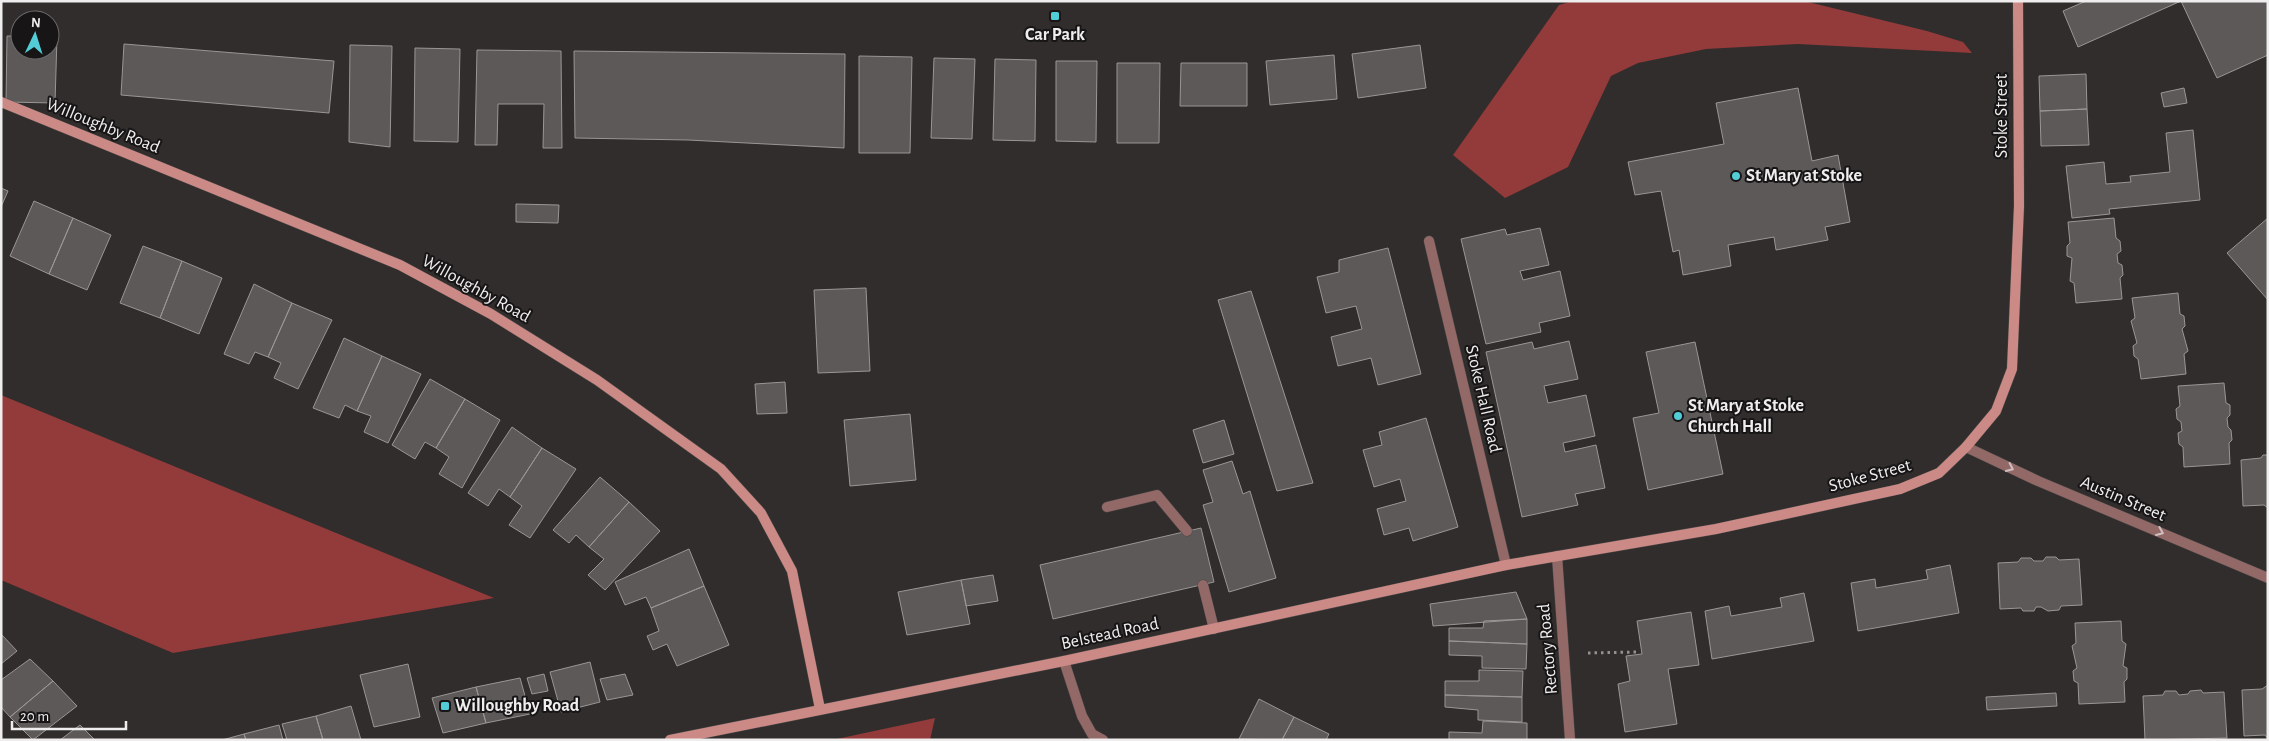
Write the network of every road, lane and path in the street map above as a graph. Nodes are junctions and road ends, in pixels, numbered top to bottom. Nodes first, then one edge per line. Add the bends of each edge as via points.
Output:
1 (2018, 1) edge
2 (1, 102) edge
3 (1429, 241) dead end
4 (1966, 447) junction
5 (1107, 506) dead end
6 (1187, 531) dead end
7 (1557, 556) junction
8 (1506, 565) junction
9 (2268, 578) edge
10 (1203, 585) dead end
11 (1214, 629) junction
12 (1564, 653) junction
13 (1637, 654) dead end
14 (1064, 661) junction
15 (820, 709) junction
16 (670, 740) edge
17 (1104, 740) edge
18 (1570, 740) edge

1 - 4 street, Stoke Street via 2019,206 2012,369 1996,411
2 - 15 street, Willoughby Road via 400,265 491,314 596,380 721,469 761,513 792,570
3 - 8 street, Stoke Hall Road
4 - 7 street, Stoke Street via 1939,473 1900,489 1716,529
4 -> 9 street, Austin Street via 2038,481
5 - 6 street via 1157,495
7 - 8 street, Belstead Road
7 - 12 street, Rectory Road
8 - 11 street, Belstead Road
10 - 11 street
11 - 14 street, Belstead Road
12 - 13 path
12 - 18 street, Rectory Road
14 - 15 street, Belstead Road
14 - 17 street via 1082,716 1092,734
15 - 16 street, Belstead Road

